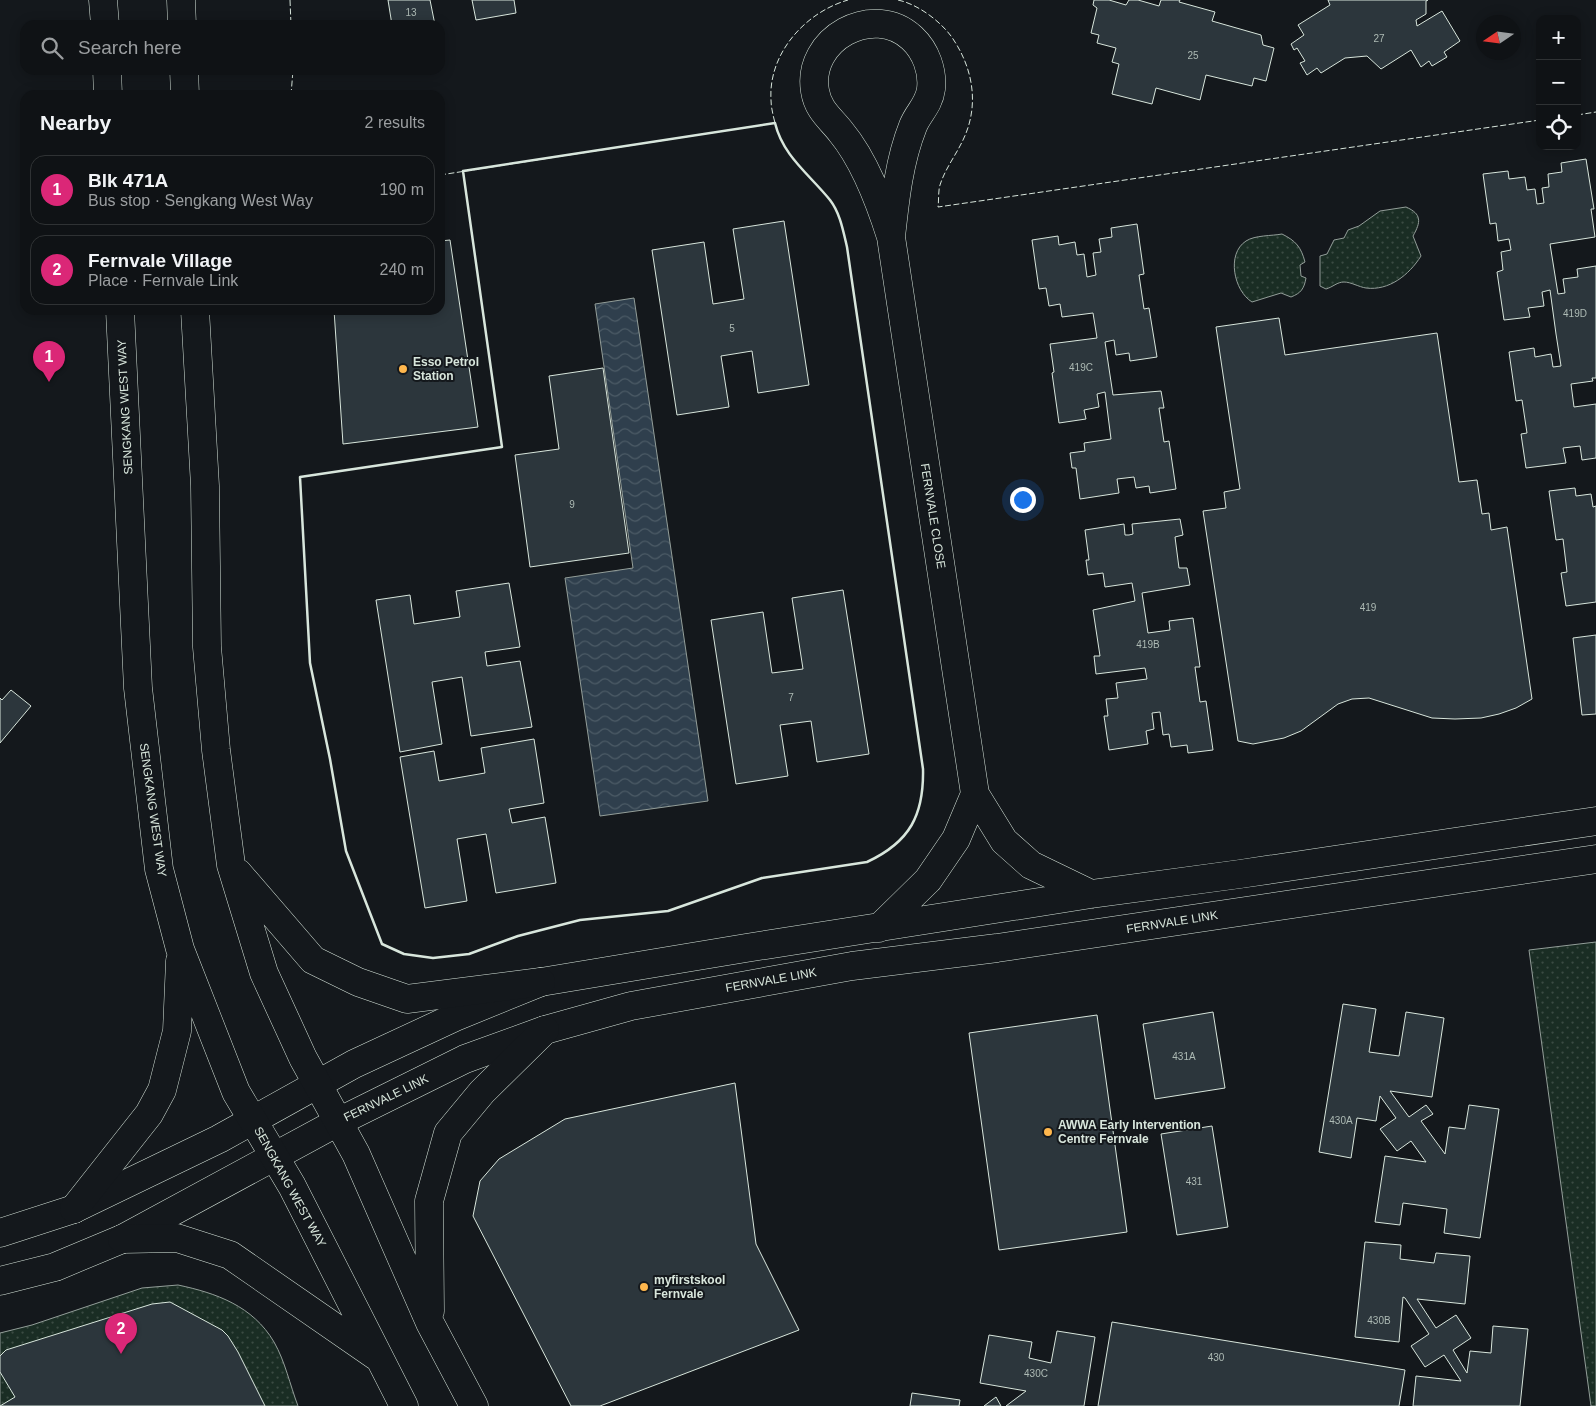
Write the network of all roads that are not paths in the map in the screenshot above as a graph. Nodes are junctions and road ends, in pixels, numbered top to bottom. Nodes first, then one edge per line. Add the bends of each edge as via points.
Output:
1 (103, 0) edge
2 (181, 0) edge
3 (104, 20) edge
4 (182, 20) edge
5 (107, 75) edge
6 (184, 75) edge
7 (108, 90) edge
8 (185, 90) edge
9 (891, 238) junction
10 (120, 315) edge
11 (195, 315) edge
12 (975, 794) junction
13 (1596, 821) edge
14 (1596, 859) edge
15 (231, 864) junction
16 (1092, 894) junction
17 (879, 928) junction
18 (180, 949) junction
19 (541, 982) junction
20 (545, 1030) junction
21 (318, 1085) junction
22 (253, 1120) junction
23 (338, 1122) junction
24 (275, 1156) junction
25 (74, 1209) junction
26 (0, 1233) edge
27 (122, 1239) junction
28 (0, 1281) edge
29 (430, 1323) junction
30 (380, 1358) junction
31 (404, 1406) edge
32 (474, 1406) edge

1 - 3 street
2 - 4 street
5 - 7 street
6 - 8 street
9 - 9 street, FERNVALE CLOSE via 876,190 841,132 828,120 815,90 815,73 828,44 840,33 858,25 877,23 896,27 912,38 924,53 931,72 931,91 925,109 914,125 896,190
9 - 12 street, FERNVALE CLOSE
10 - 18 street, SENGKANG WEST WAY via 139,697 159,869
11 - 15 street via 205,486 207,648
12 - 16 street, FERNVALE CLOSE via 1004,841 1031,865
12 - 17 street via 956,839 933,872
13 - 16 street
14 - 20 street, FERNVALE LINK via 997,948 852,966 631,1006
15 - 19 street via 313,960 358,982 407,999
15 - 21 street via 264,972 302,1058
16 - 17 street
17 - 19 street
18 - 22 street, SENGKANG WEST WAY via 236,1092
18 - 25 street via 177,1031 162,1090 149,1114
19 - 21 street via 447,1021 354,1064
20 - 23 street, FERNVALE LINK via 465,1059
20 - 29 street via 482,1092 448,1133 429,1201
21 - 22 street
21 - 23 street
22 - 24 street, SENGKANG WEST WAY
22 - 25 street
23 - 24 street, FERNVALE LINK
23 - 29 street via 356,1154
24 - 27 street, FERNVALE LINK
24 - 30 street, SENGKANG WEST WAY
25 - 26 street
27 - 28 street, FERNVALE LINK via 55,1267
27 - 30 street via 177,1238 230,1255
29 - 32 street
30 - 31 street, SENGKANG WEST WAY

